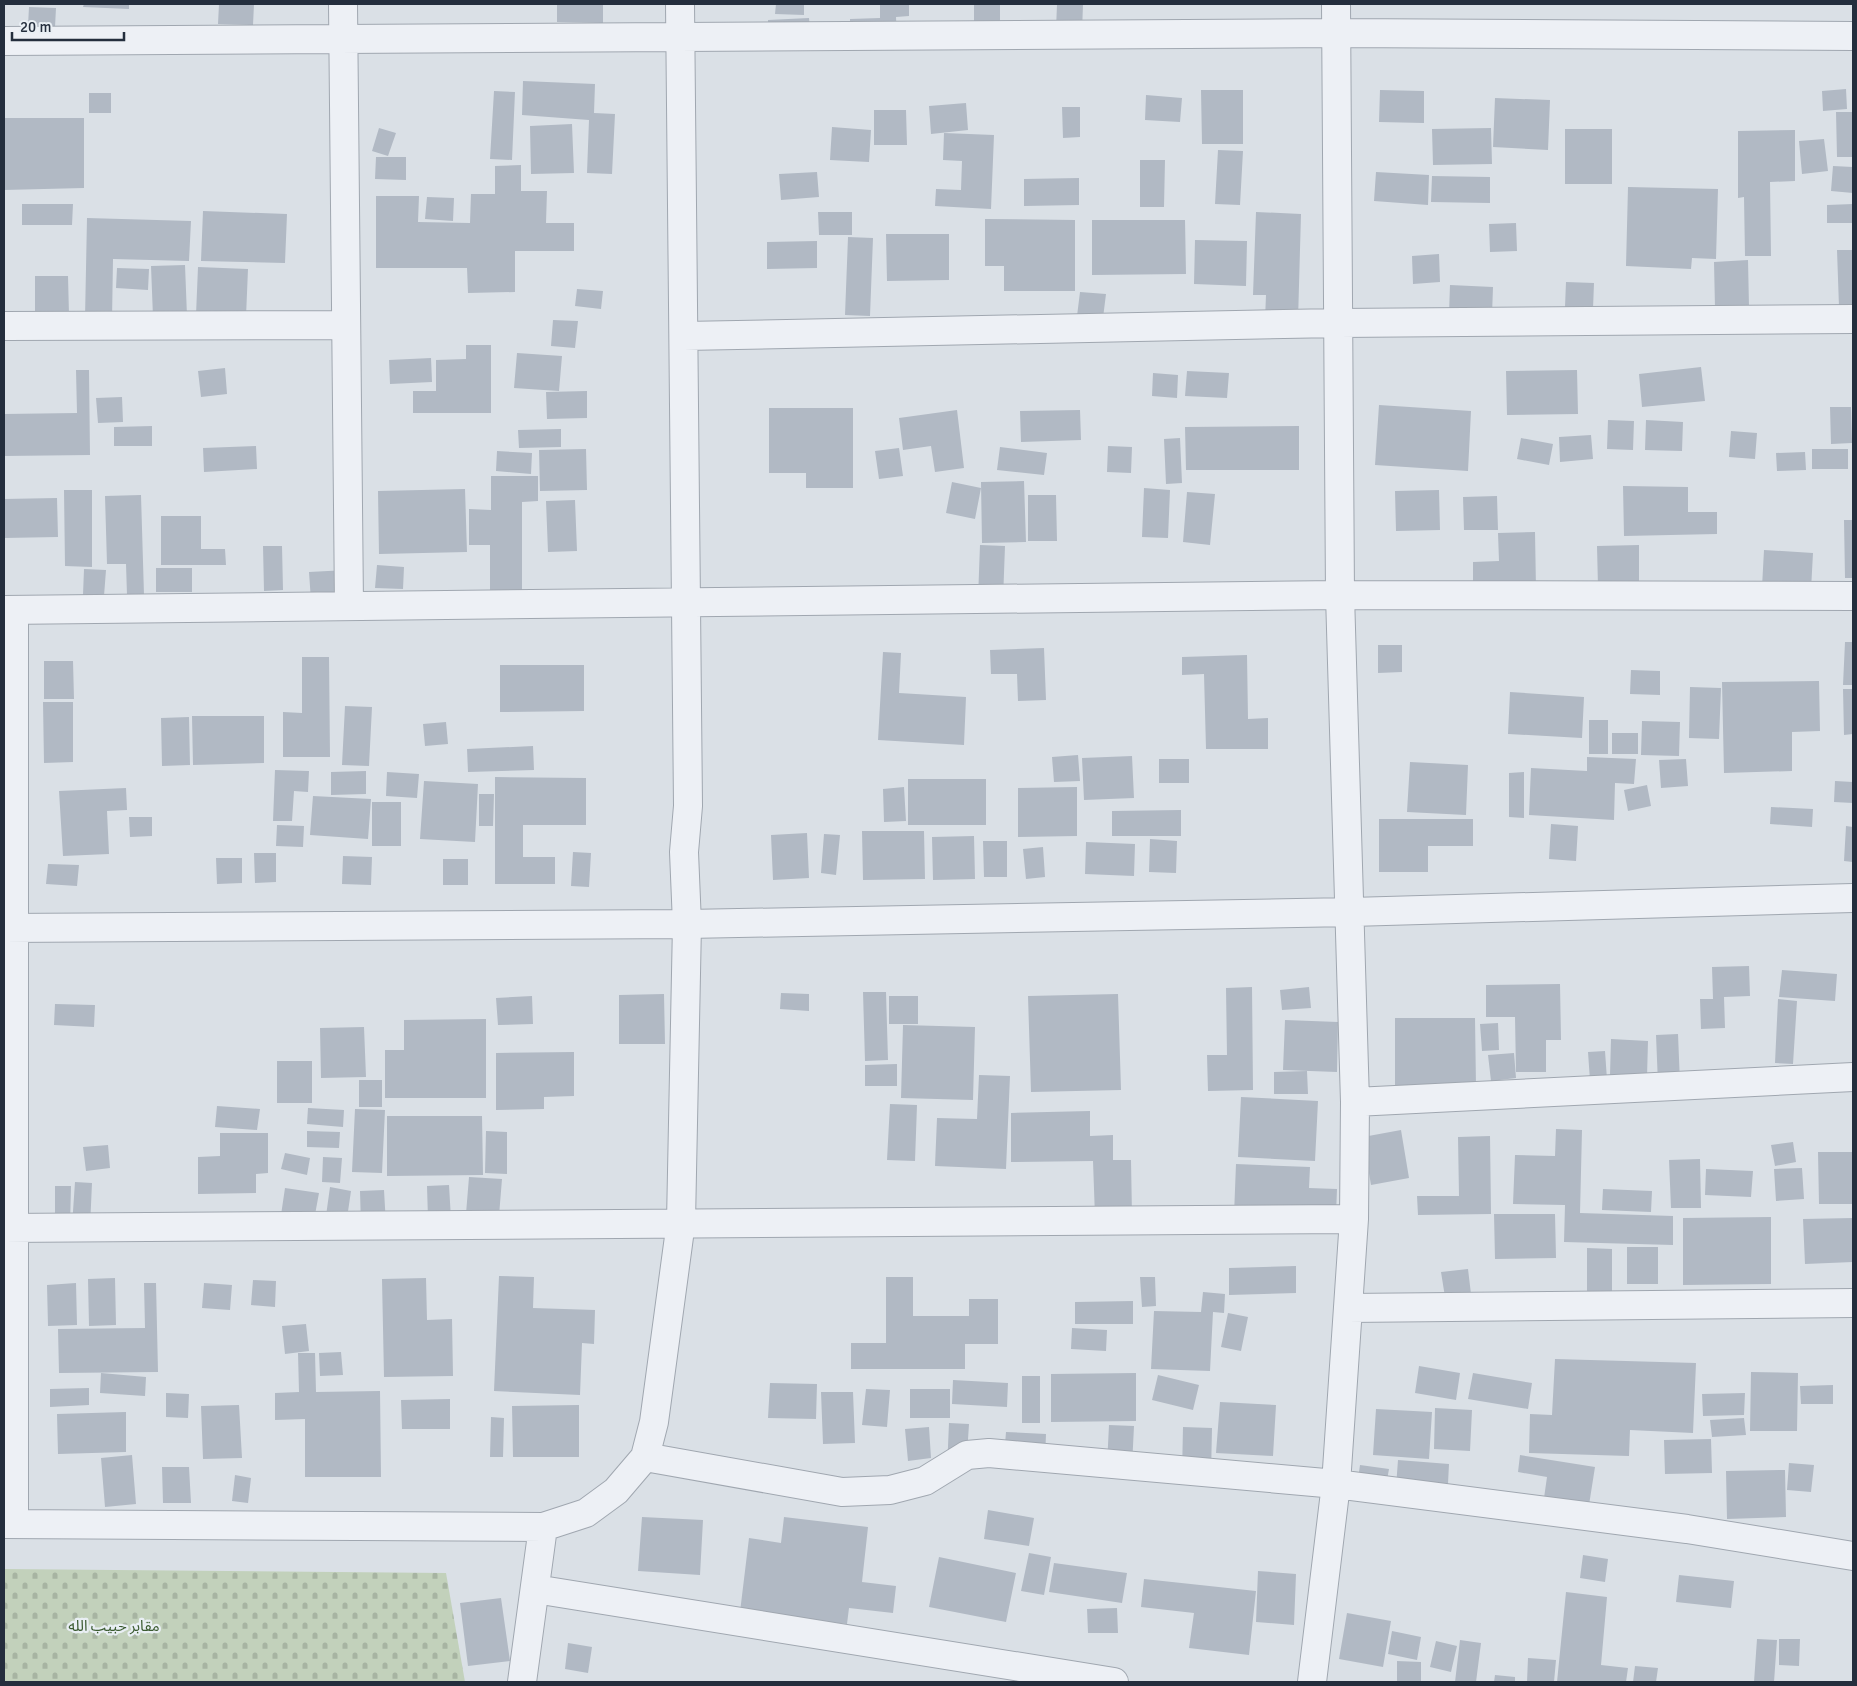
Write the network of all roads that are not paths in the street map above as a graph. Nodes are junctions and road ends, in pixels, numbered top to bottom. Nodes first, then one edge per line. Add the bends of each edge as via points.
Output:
1 (343, 4) edge
2 (680, 4) edge
3 (1336, 4) edge
4 (1336, 33) junction
5 (681, 36) junction
6 (1853, 36) edge
7 (344, 39) junction
8 (4, 42) edge
9 (1853, 320) edge
10 (1338, 323) junction
11 (346, 324) junction
12 (4, 326) edge
13 (684, 336) junction
14 (1340, 594) junction
15 (1853, 596) edge
16 (687, 602) junction
17 (349, 606) junction
18 (9, 610) edge
19 (1853, 898) edge
20 (1351, 912) junction
21 (686, 924) junction
22 (9, 928) edge
23 (1853, 1077) edge
24 (1355, 1102) junction
25 (1354, 1219) junction
26 (681, 1222) junction
27 (8, 1228) edge
28 (1853, 1303) edge
29 (1348, 1308) junction
30 (645, 1457) junction
31 (1336, 1484) junction
32 (9, 1524) edge
33 (543, 1527) junction
34 (1853, 1556) edge
35 (535, 1589) junction
36 (522, 1682) edge
37 (1114, 1682) edge
38 (1312, 1682) edge

1 - 7 street
2 - 5 street
3 - 4 street
4 - 5 street
4 - 6 street
4 - 10 street
5 - 7 street
5 - 13 street
7 - 8 street
7 - 11 street
9 - 10 street
10 - 13 street
10 - 14 street
11 - 12 street
11 - 17 street
13 - 16 street
14 - 15 street
14 - 16 street
14 - 20 street
16 - 17 street
16 - 21 street
17 - 18 street
18 - 22 street
19 - 20 street
20 - 21 street
20 - 24 street
21 - 22 street
21 - 26 street
22 - 27 street
23 - 24 street
24 - 25 street
25 - 26 street
25 - 29 street
26 - 27 street
26 - 30 street via 654,1422
27 - 32 street
28 - 29 street
29 - 31 street
30 - 31 street via 842,1492 890,1490 925,1481 967,1455 989,1453
30 - 33 street via 616,1491 586,1513
31 - 34 street via 1687,1529
31 - 38 street
32 - 33 street
33 - 35 street
35 - 36 street
35 - 37 street

